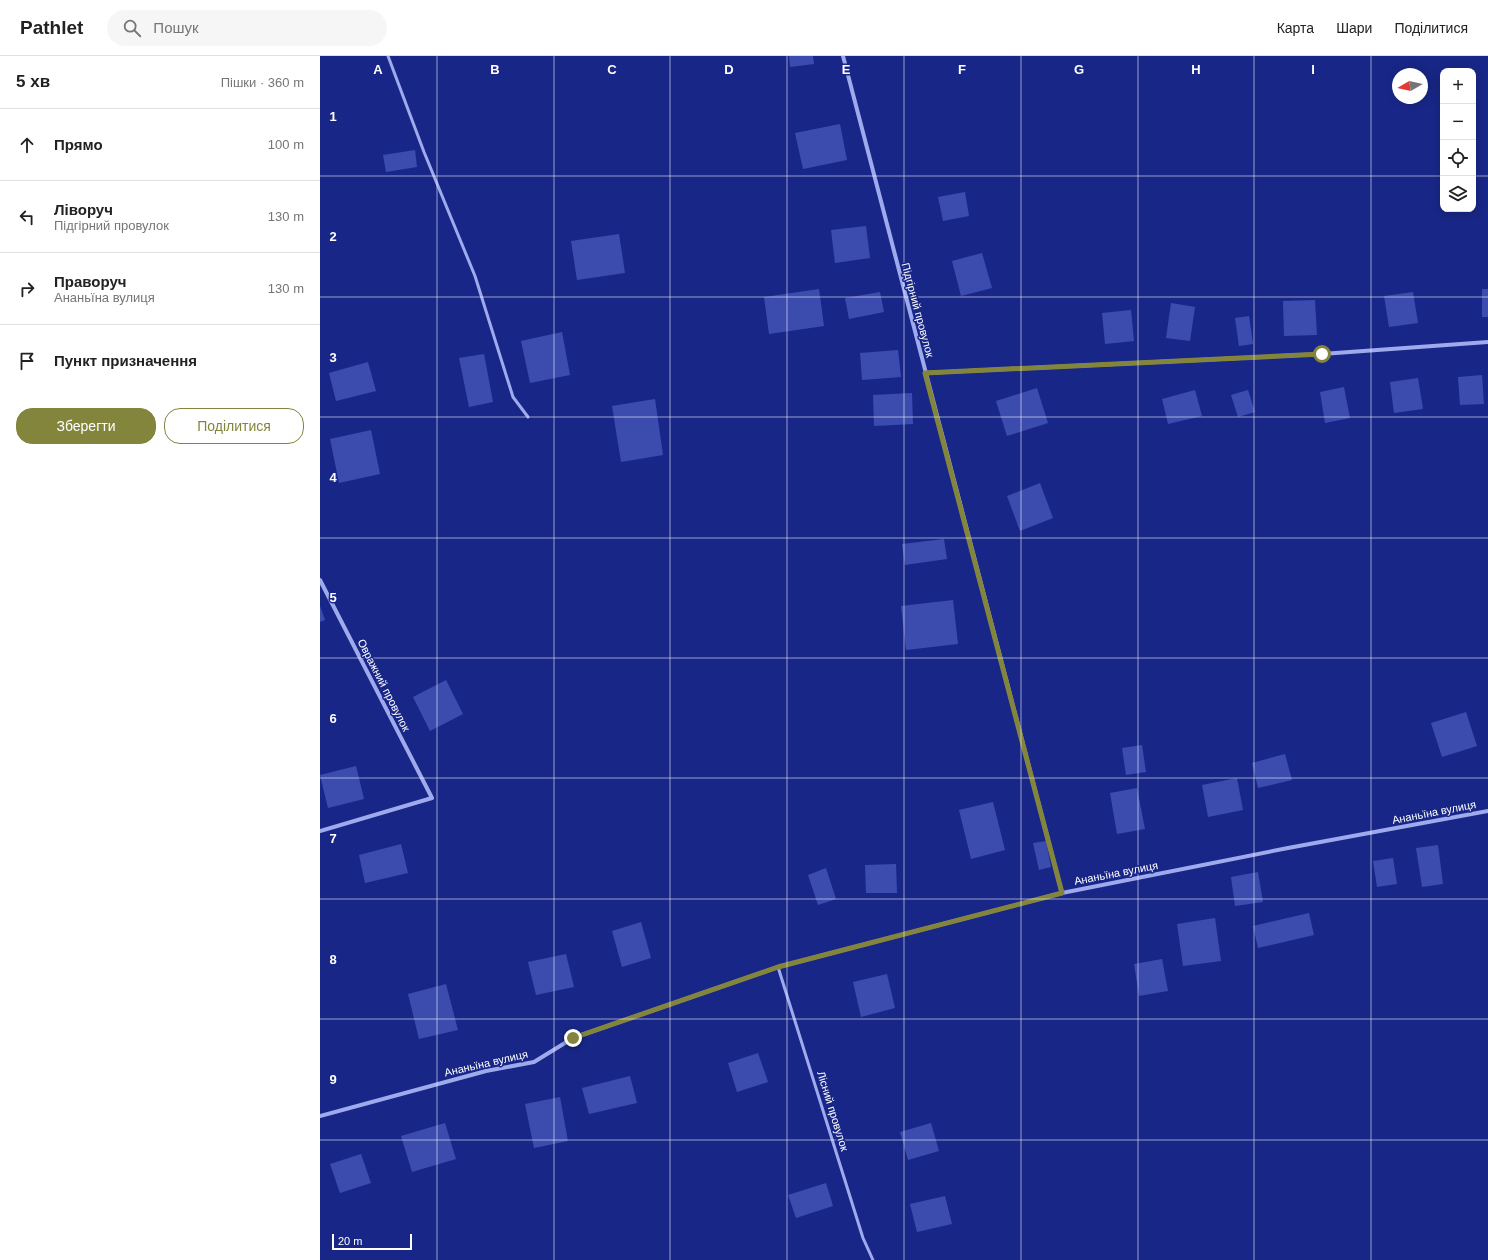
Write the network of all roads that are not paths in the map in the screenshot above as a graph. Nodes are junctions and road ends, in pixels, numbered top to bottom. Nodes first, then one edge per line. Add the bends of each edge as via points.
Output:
1 (388, 56) edge
2 (843, 56) edge
3 (1488, 342) edge
4 (925, 373) junction
5 (528, 417) dead end
6 (320, 580) edge
7 (1488, 811) edge
8 (320, 831) edge
9 (1062, 893) junction
10 (778, 967) junction
11 (320, 1116) edge
12 (873, 1260) edge

1 - 5 lane via 475,276 513,397
2 - 4 street, Підгірний провулок
3 - 4 street via 1322,354
4 - 9 street, Підгірний провулок
6 - 8 street, Овражний провулок via 432,798
7 - 9 street, Ананьїна вулиця
9 - 10 street, Ананьїна вулиця
10 - 11 street, Ананьїна вулиця via 573,1038 534,1062 486,1071
10 - 12 lane, Лісний провулок via 863,1238

